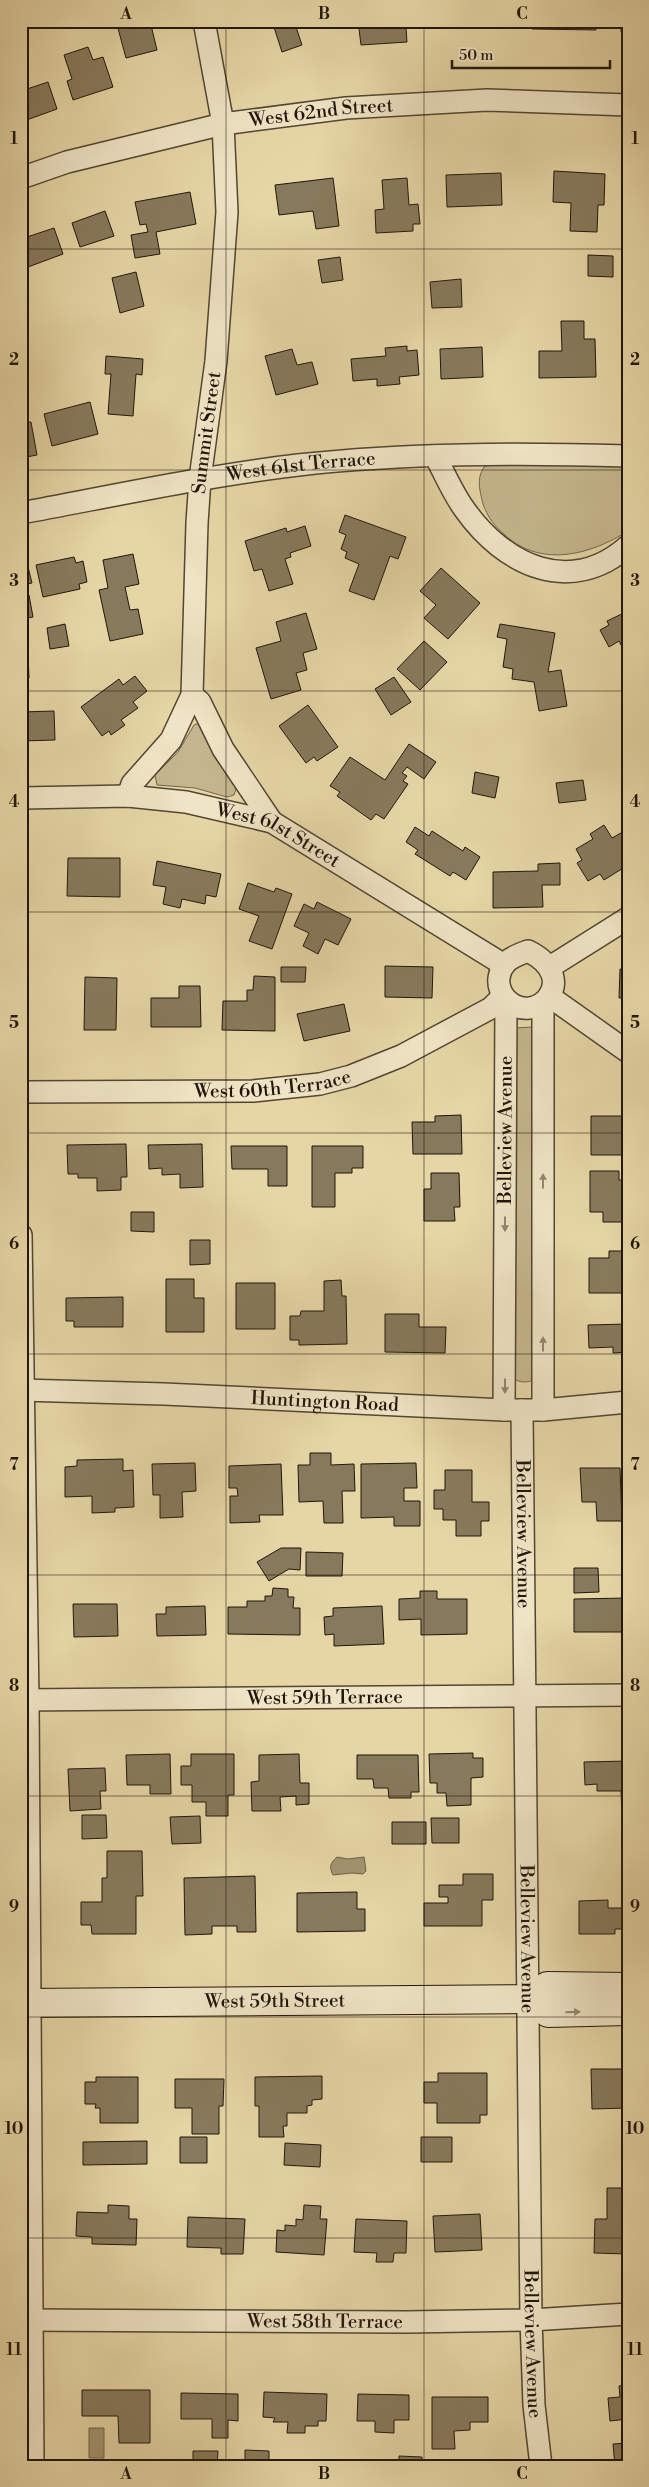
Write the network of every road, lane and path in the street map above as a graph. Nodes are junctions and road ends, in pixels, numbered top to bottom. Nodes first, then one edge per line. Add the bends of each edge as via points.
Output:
1 (204, 21) edge
2 (628, 105) edge
3 (223, 124) junction
4 (21, 178) edge
5 (435, 456) junction
6 (628, 456) edge
7 (200, 480) junction
8 (21, 513) edge
9 (628, 546) edge
10 (192, 695) junction
11 (128, 796) junction
12 (21, 798) edge
13 (272, 822) junction
14 (628, 918) edge
15 (504, 965) junction
16 (550, 967) junction
17 (505, 998) junction
18 (546, 999) junction
19 (628, 1052) edge
20 (21, 1092) edge
21 (21, 1235) edge
22 (22, 1390) edge
23 (628, 1402) edge
24 (523, 1410) junction
25 (526, 1695) junction
26 (628, 1695) edge
27 (25, 1700) edge
28 (628, 1987) edge
29 (529, 1999) junction
30 (26, 2003) edge
31 (628, 2011) edge
32 (628, 2314) edge
33 (26, 2319) edge
34 (531, 2320) junction
35 (32, 2466) edge
36 (541, 2466) edge

1 - 3 street, Summit Street
2 - 3 street, West 62nd Street via 487,100 346,108
3 - 4 street, West 62nd Street via 67,162
3 - 7 street, Summit Street via 225,258 216,361
5 - 6 street, West 61st Terrace
5 - 7 street, West 61st Terrace via 299,465
5 - 9 street via 465,510 505,552 533,568 565,572 597,566
7 - 8 street, West 61st Terrace
7 - 10 street, Summit Street
10 - 11 street via 171,740 132,784
10 - 13 street via 200,702 223,749
11 - 12 street, West 61st Street
11 - 13 street, West 61st Street via 186,802
13 - 15 street, West 61st Street
14 - 16 street
15 - 16 street via 513,956 528,951
15 - 17 street via 498,978
16 - 18 street via 554,979
17 - 18 street via 526,1009
17 - 20 street, West 60th Terrace via 402,1056 320,1084 253,1090
17 -> 24 street, Belleview Avenue
18 - 19 street
24 -> 18 street, Belleview Avenue
21 - 22 street
22 - 24 street, Huntington Road
22 - 27 street
23 - 24 street, Huntington Road
24 - 25 street, Belleview Avenue
25 - 26 street, West 59th Terrace
25 - 27 street, West 59th Terrace
25 - 29 street, Belleview Avenue
27 - 30 street
28 - 29 street via 547,1986
29 - 30 street, West 59th Street
29 -> 31 street via 548,2012
29 - 34 street, Belleview Avenue
30 - 33 street
32 - 34 street, West 58th Terrace
33 - 34 street, West 58th Terrace
33 - 35 street
34 - 36 street, Belleview Avenue via 534,2405

